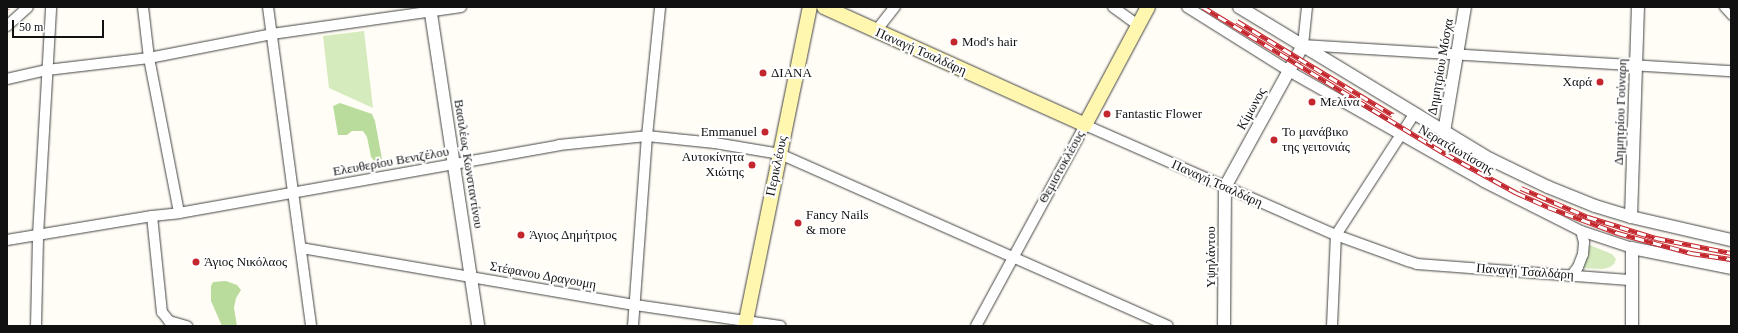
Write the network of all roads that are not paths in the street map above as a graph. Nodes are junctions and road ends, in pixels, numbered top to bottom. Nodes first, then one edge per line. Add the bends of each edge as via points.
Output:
1 (28, 7) edge
2 (51, 7) edge
3 (143, 7) edge
4 (268, 7) edge
5 (461, 7) edge
6 (660, 7) edge
7 (810, 7) edge
8 (824, 7) edge
9 (895, 7) edge
10 (1113, 7) edge
11 (1148, 7) edge
12 (1187, 7) edge
13 (1239, 7) edge
14 (1307, 7) edge
15 (1465, 7) edge
16 (1638, 7) edge
17 (1723, 7) edge
18 (430, 10) edge
19 (1731, 16) edge
20 (1138, 25) junction
21 (7, 26) edge
22 (876, 31) junction
23 (272, 34) junction
24 (1303, 45) junction
25 (1457, 54) junction
26 (149, 58) junction
27 (1638, 64) junction
28 (47, 70) junction
29 (1289, 70) junction
30 (1731, 71) edge
31 (7, 78) edge
32 (1415, 113) junction
33 (1084, 126) junction
34 (1444, 132) junction
35 (1400, 134) junction
36 (647, 136) junction
37 (780, 154) junction
38 (454, 165) junction
39 (1225, 187) junction
40 (292, 193) junction
41 (179, 213) junction
42 (152, 216) junction
43 (1631, 217) junction
44 (1581, 231) junction
45 (38, 234) junction
46 (1336, 235) junction
47 (7, 240) edge
48 (1731, 240) edge
49 (301, 248) junction
50 (1632, 248) junction
51 (1013, 257) junction
52 (1731, 268) edge
53 (471, 276) junction
54 (1571, 276) junction
55 (1632, 280) junction
56 (635, 305) junction
57 (745, 323) edge
58 (1162, 325) edge
59 (36, 326) edge
60 (187, 326) edge
61 (312, 326) edge
62 (478, 326) edge
63 (633, 326) edge
64 (780, 326) edge
65 (976, 326) edge
66 (1224, 326) edge
67 (1332, 326) edge
68 (1632, 326) edge

1 - 21 street
2 - 28 street
3 - 26 street
4 - 23 street
5 - 18 street
6 - 36 street
7 - 37 main road, Περικλέους
8 - 22 main road, Παναγή Τσαλδάρη
9 - 22 street
10 - 20 street
11 - 20 main road, Θεμιστοκλέους
12 - 29 street, Νερατζιωτίσσης
13 - 24 street, Νερατζιωτίσσης
14 - 24 street
15 - 25 street, Δημητρίου Μόσχα
16 - 27 street, Δημητρίου Γούναρη
17 - 19 street
18 - 23 street
18 - 38 street, Βασιλέως Κωνσταντίνου
20 - 33 main road, Θεμιστοκλέους
22 - 33 main road, Παναγή Τσαλδάρη
23 - 26 street
23 - 40 street
24 - 25 street
24 - 29 street, Κίμωνος
24 - 32 street, Νερατζιωτίσσης
25 - 27 street
25 - 34 street, Δημητρίου Μόσχα
26 - 28 street
26 - 41 street
27 - 30 street
27 - 43 street, Δημητρίου Γούναρη
28 - 31 street
28 - 45 street
29 - 35 street, Νερατζιωτίσσης
29 - 39 street, Κίμωνος
32 - 34 street, Νερατζιωτίσσης
32 - 35 street
33 - 39 street, Παναγή Τσαλδάρη
33 - 51 street, Θεμιστοκλέους
34 - 43 street, Νερατζιωτίσσης via 1490,159 1548,187
35 - 44 street, Νερατζιωτίσσης via 1484,182
35 - 46 street
36 - 37 street, Ελευθερίου Βενιζέλου via 715,143
36 - 38 street, Ελευθερίου Βενιζέλου via 559,145
36 - 56 street
37 - 51 street, Ελευθερίου Βενιζέλου
37 - 57 main road, Περικλέους
38 - 40 street, Ελευθερίου Βενιζέλου
38 - 53 street, Βασιλέως Κωνσταντίνου
39 - 46 street, Παναγή Τσαλδάρη
39 - 66 street, Υψηλάντου
40 - 41 street, Ελευθερίου Βενιζέλου
40 - 49 street
41 - 42 street, Ελευθερίου Βενιζέλου
42 - 45 street, Ελευθερίου Βενιζέλου
42 - 60 street via 162,312 169,321
43 - 48 street, Νερατζιωτίσσης
44 - 50 street, Νερατζιωτίσσης
44 - 54 street via 1584,242 1583,254
45 - 47 street, Ελευθερίου Βενιζέλου
45 - 59 street
46 - 54 street, Παναγή Τσαλδάρη via 1417,264
46 - 67 street
49 - 53 street, Στέφανου Δραγουμη
49 - 61 street
50 - 52 street, Νερατζιωτίσσης
50 - 55 street
51 - 58 street, Ελευθερίου Βενιζέλου
51 - 65 street, Θεμιστοκλέους
53 - 56 street, Στέφανου Δραγουμη
53 - 62 street, Βασιλέως Κωνσταντίνου
54 - 55 street, Παναγή Τσαλδάρη
55 - 68 street
56 - 57 street, Στέφανου Δραγουμη
56 - 63 street
57 - 64 street, Στέφανου Δραγουμη

